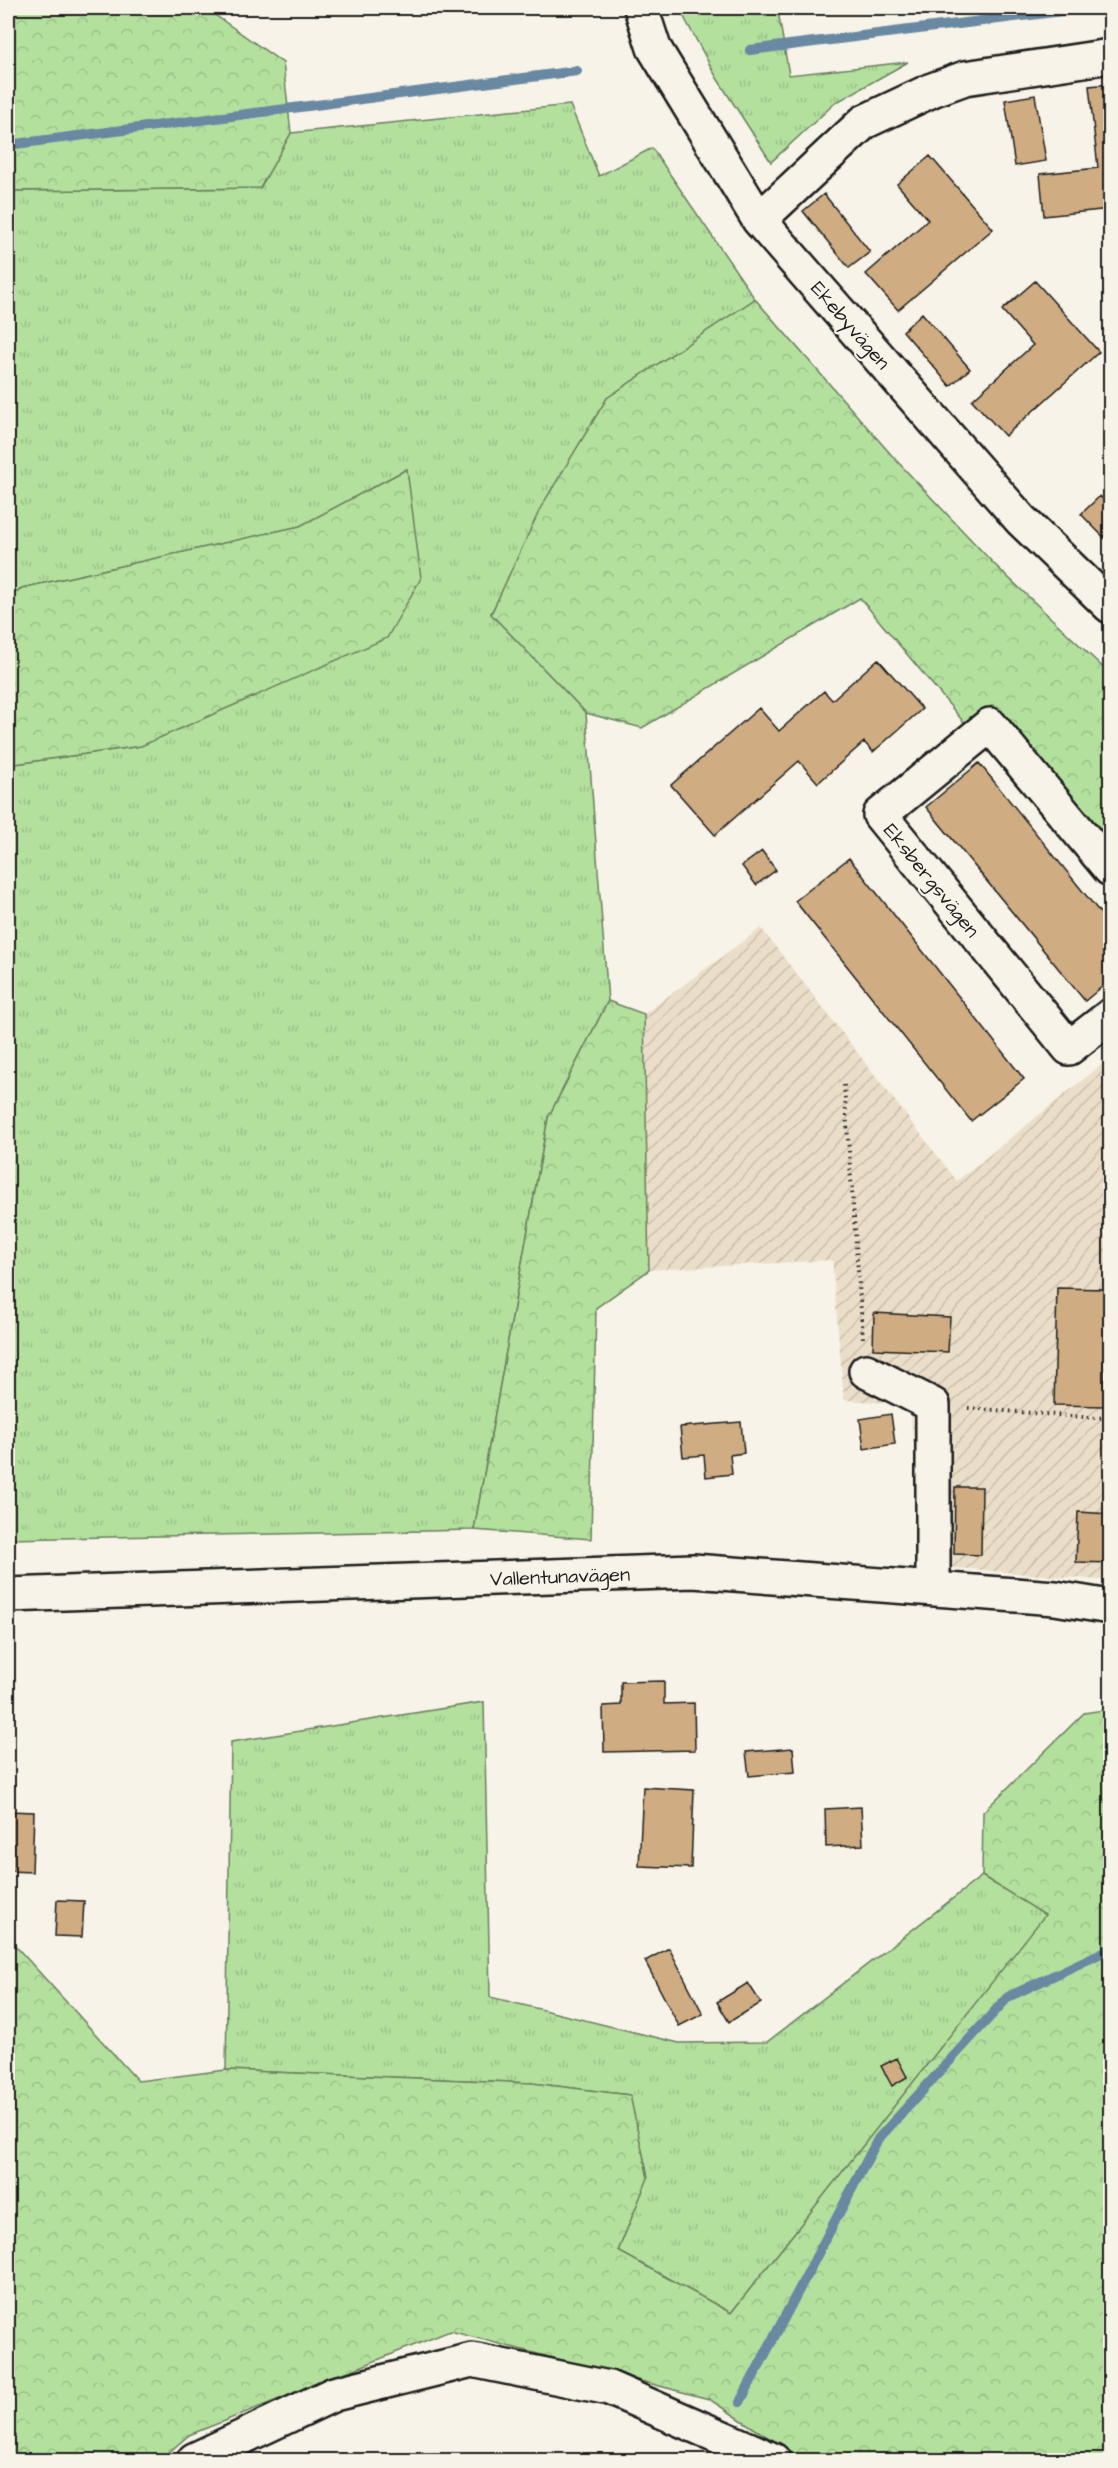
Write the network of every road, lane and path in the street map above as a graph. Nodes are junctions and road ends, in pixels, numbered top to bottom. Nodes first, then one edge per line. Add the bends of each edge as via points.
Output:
1 (641, 8) edge
2 (1110, 56) edge
3 (759, 220) junction
4 (1110, 606) edge
5 (1110, 869) edge
6 (1110, 1016) edge
7 (844, 1085) dead end
8 (866, 1371) joint
9 (933, 1405) junction
10 (1110, 1417) edge
11 (933, 1588) junction
12 (8, 1595) edge
13 (1110, 1608) edge
14 (194, 2460) edge
15 (773, 2460) edge

1 - 3 street, Ekebyvägen via 654,48
2 - 3 street via 965,78 932,90 864,122
3 - 4 street, Ekebyvägen via 1021,520
5 - 6 street, Eksbergsvägen via 990,725 880,815 1069,1048
7 - 8 path
8 - 9 street
9 - 10 path
9 - 11 street
11 - 12 street, Vallentunavägen via 693,1571
11 - 13 street, Vallentunavägen via 1055,1598
14 - 15 street via 334,2394 472,2360 609,2388

